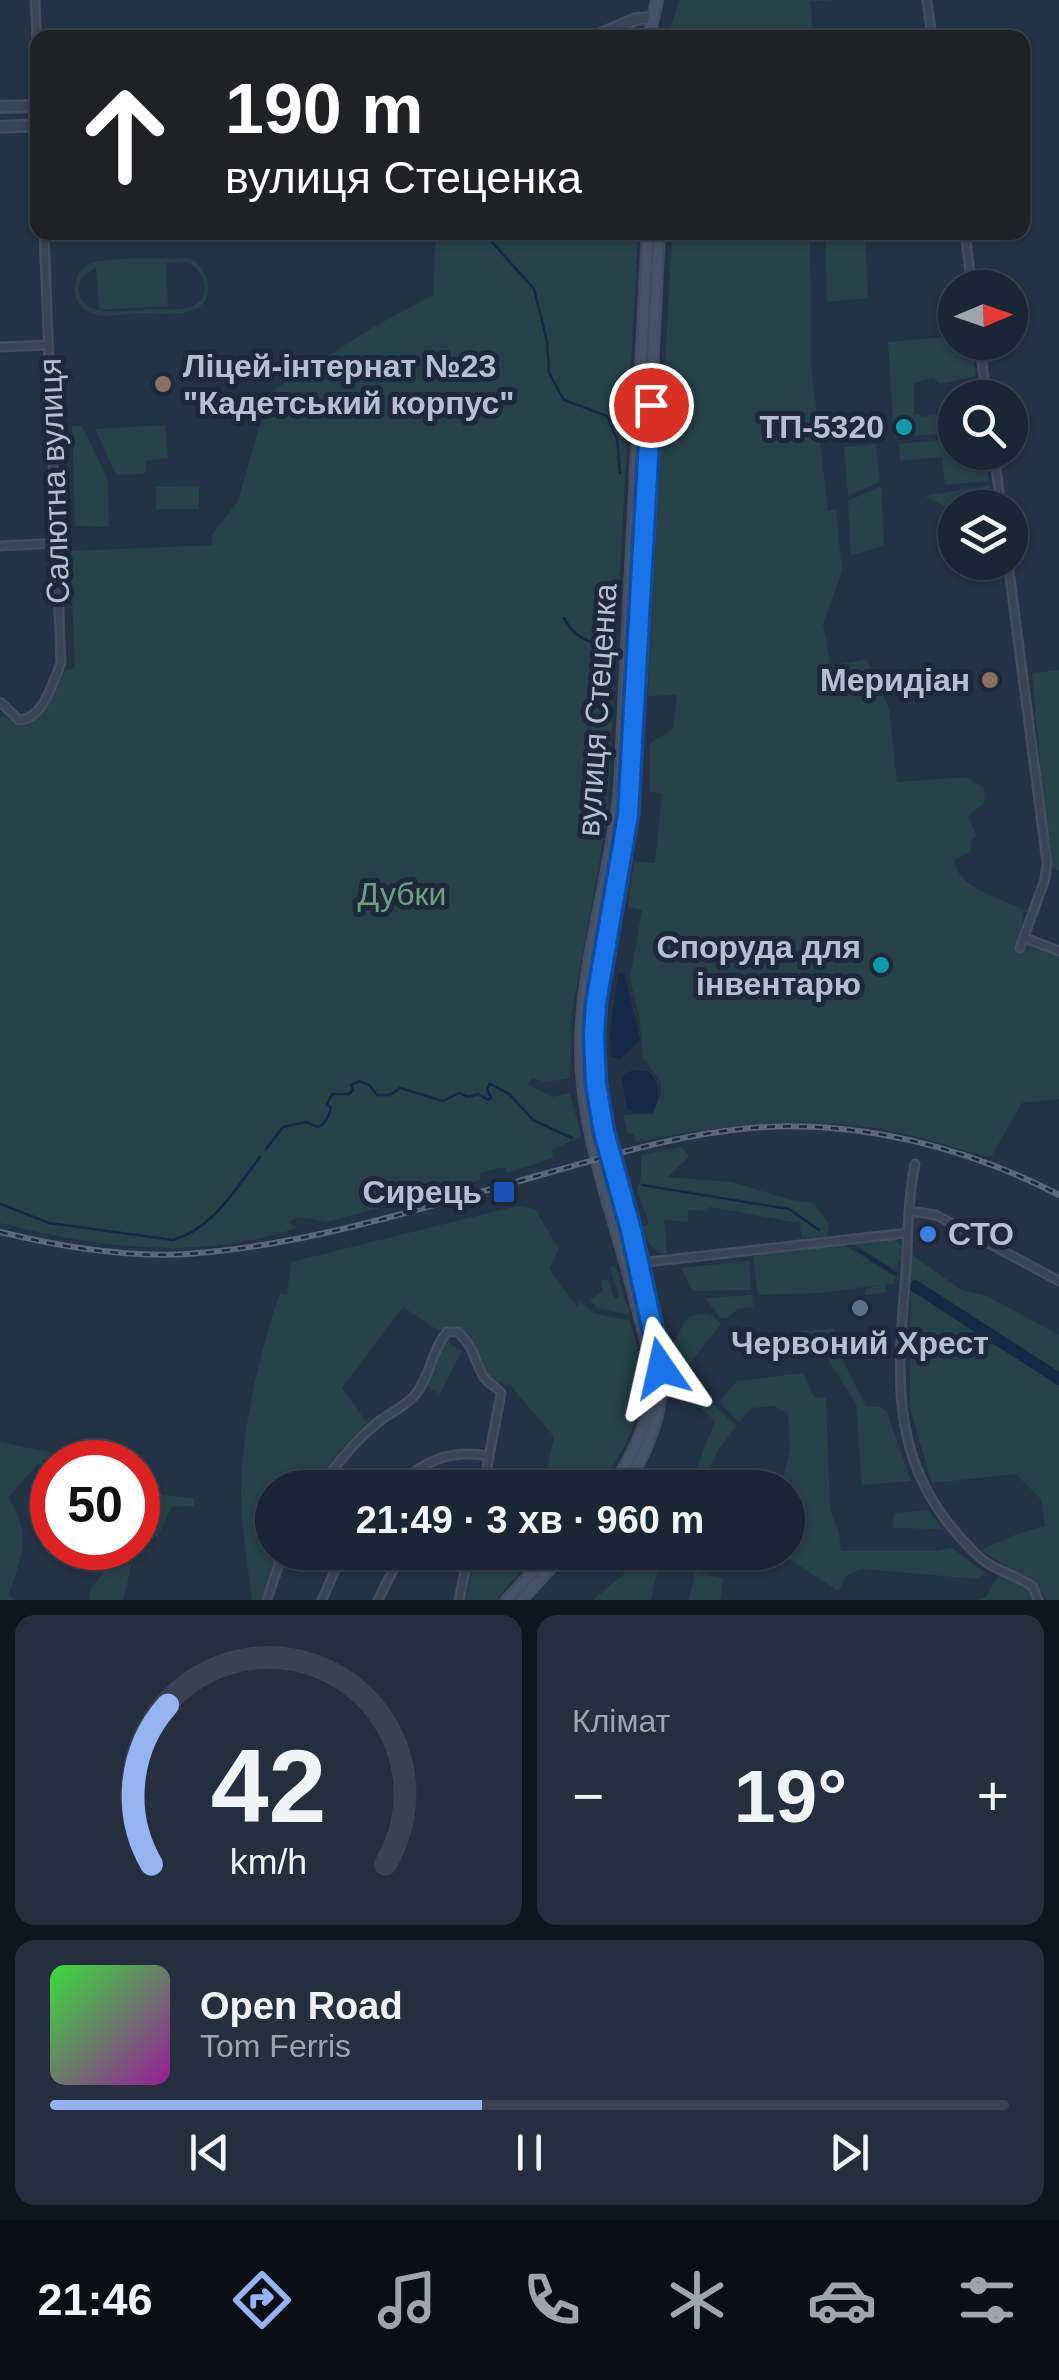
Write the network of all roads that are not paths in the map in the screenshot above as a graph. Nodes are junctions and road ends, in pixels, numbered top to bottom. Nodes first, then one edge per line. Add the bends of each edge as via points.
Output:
1 (35, 0) edge
2 (657, 0) edge
3 (927, 0) edge
4 (36, 30) edge
5 (610, 30) edge
6 (652, 30) edge
7 (931, 30) edge
8 (30, 106) edge
9 (0, 107) edge
10 (30, 125) edge
11 (0, 126) edge
12 (44, 240) edge
13 (648, 240) edge
14 (659, 240) edge
15 (966, 240) edge
16 (970, 270) edge
17 (49, 345) junction
18 (0, 347) edge
19 (56, 543) junction
20 (0, 546) edge
21 (1010, 580) edge
22 (0, 702) edge
23 (1024, 938) junction
24 (1020, 948) dead end
25 (1059, 951) edge
26 (914, 1164) dead end
27 (909, 1211) junction
28 (907, 1232) junction
29 (639, 1263) junction
30 (1059, 1281) edge
31 (489, 1456) junction
32 (332, 1470) edge
33 (413, 1470) edge
34 (486, 1470) edge
35 (623, 1470) edge
36 (633, 1470) edge
37 (277, 1570) edge
38 (335, 1570) edge
39 (393, 1570) edge
40 (465, 1570) edge
41 (534, 1570) edge
42 (548, 1570) edge
43 (266, 1600) edge
44 (322, 1600) edge
45 (378, 1600) edge
46 (458, 1600) edge
47 (507, 1600) edge
48 (522, 1600) edge
49 (1038, 1600) edge

1 - 4 street
2 - 6 main road
3 - 7 street
5 - 6 street via 636,19
8 - 9 street
10 - 11 street
12 - 17 street, Салютна вулиця
13 - 35 main road, вулиця Стеценка via 620,786 582,1033 585,1102 651,1370 645,1425
14 - 29 main road, вулиця Стеценка via 630,798 596,1003 596,1084
15 - 16 street
17 - 18 street
17 - 19 street, Салютна вулиця
19 - 20 street
19 - 22 street, Салютна вулиця via 61,663 28,720 18,720
21 - 23 street via 1047,863
23 - 24 street
23 - 25 street
26 - 27 street
27 - 28 street
27 - 30 street via 936,1215
28 - 29 street
28 - 49 street via 899,1384 911,1451 937,1505 972,1551 993,1569 1025,1581
29 - 36 main road, вулиця Стеценка via 661,1386 650,1440
31 - 32 street via 501,1394 458,1332 447,1332 420,1389
31 - 33 street via 440,1456
31 - 34 street
37 - 43 street
38 - 44 street
39 - 45 street
40 - 46 street
41 - 47 main road
42 - 48 main road

